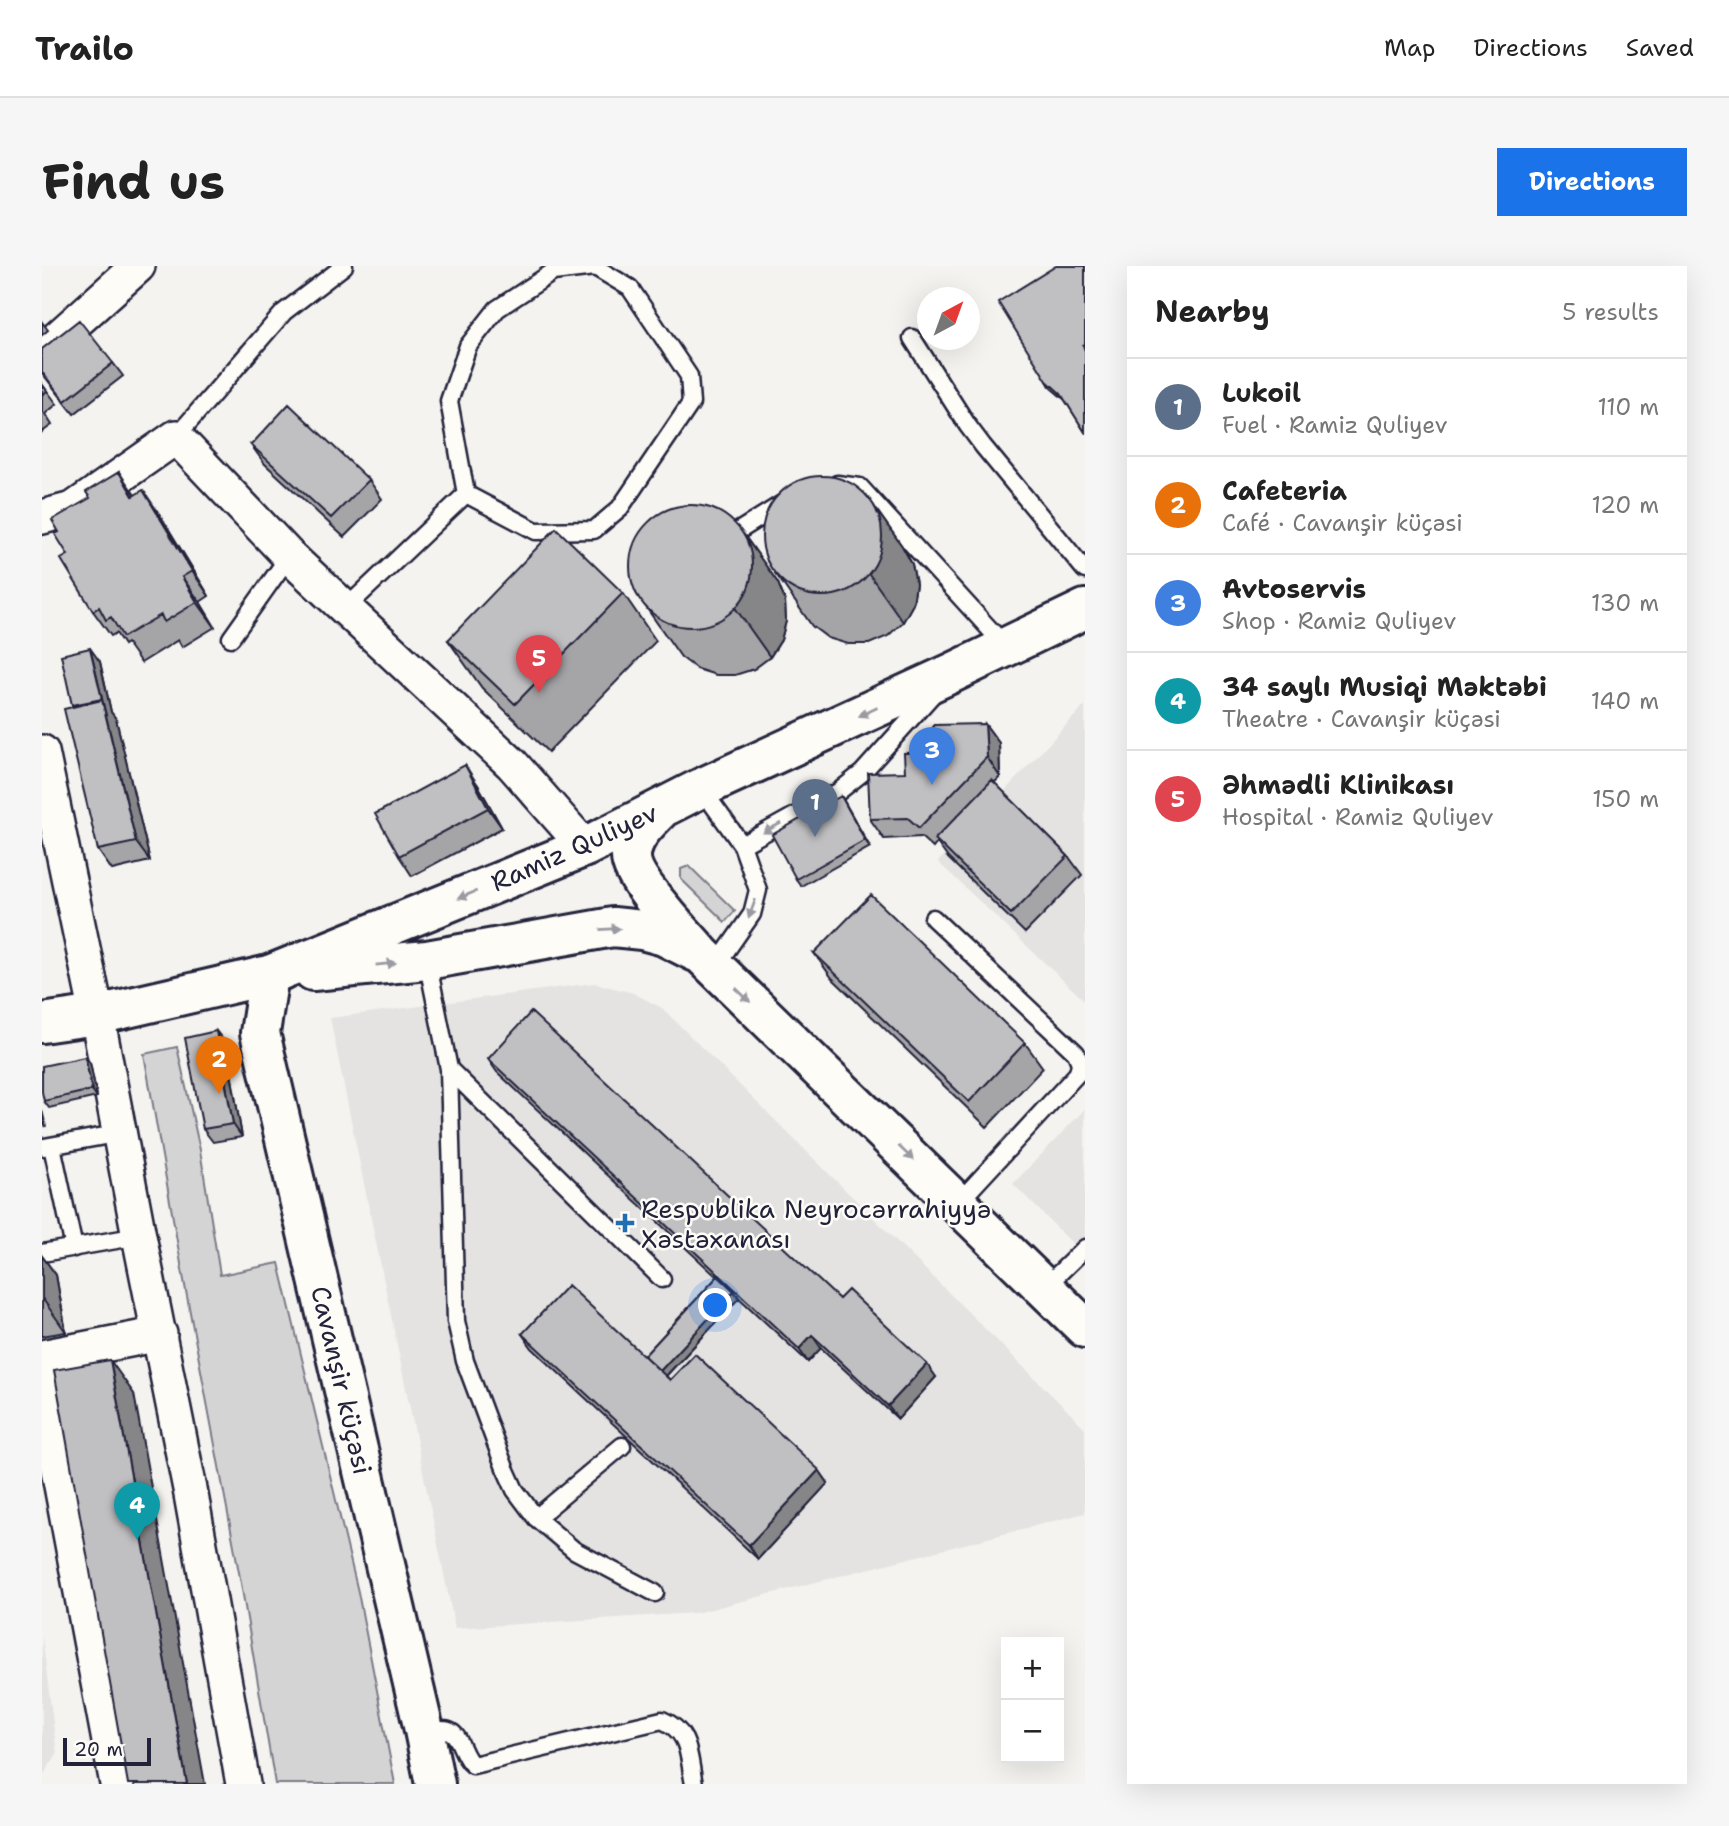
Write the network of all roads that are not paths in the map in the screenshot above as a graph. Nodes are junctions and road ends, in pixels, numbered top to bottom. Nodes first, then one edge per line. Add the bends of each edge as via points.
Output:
1 (344, 266) edge
2 (130, 268) edge
3 (912, 338) dead end
4 (42, 352) edge
5 (176, 437) junction
6 (818, 486) edge
7 (466, 494) junction
8 (796, 495) edge
9 (42, 517) edge
10 (724, 540) edge
11 (289, 556) junction
12 (1085, 570) edge
13 (346, 608) junction
14 (1085, 609) edge
15 (231, 638) dead end
16 (1006, 647) junction
17 (952, 673) junction
18 (42, 752) edge
19 (701, 788) junction
20 (663, 807) junction
21 (742, 845) junction
22 (585, 847) junction
23 (933, 918) dead end
24 (427, 960) junction
25 (708, 961) junction
26 (269, 975) junction
27 (97, 1015) junction
28 (42, 1023) edge
29 (449, 1069) junction
30 (121, 1133) junction
31 (47, 1147) edge
32 (958, 1203) junction
33 (139, 1236) junction
34 (74, 1248) junction
35 (1085, 1248) edge
36 (42, 1253) edge
37 (662, 1279) dead end
38 (1045, 1287) junction
39 (1085, 1328) edge
40 (160, 1334) junction
41 (42, 1357) edge
42 (42, 1384) edge
43 (622, 1446) dead end
44 (536, 1518) junction
45 (655, 1593) dead end
46 (425, 1731) junction
47 (117, 1784) edge
48 (243, 1784) edge
49 (435, 1784) edge
50 (694, 1784) edge

1 - 5 lane via 285,312
2 - 4 street
3 - 12 lane via 968,426
5 - 9 street via 73,509
5 - 11 street
6 - 16 lane via 829,482 860,487
7 - 7 lane via 536,531 594,530 620,508 691,403 689,376 630,288 595,267 553,272 497,309 468,346 449,401
7 - 13 lane
8 - 10 lane
11 - 13 street
11 - 15 lane
13 - 22 street via 512,764
14 - 16 main road, Ramiz Quliyev
16 - 17 main road, Ramiz Quliyev
17 -> 19 main road, Ramiz Quliyev
17 -> 21 lane via 862,773 838,792
18 - 27 street
19 - 20 main road, Ramiz Quliyev
19 - 21 lane
20 - 22 main road, Ramiz Quliyev
20 - 25 main road via 635,842 631,857 635,872
21 -> 25 lane via 758,890 752,914
22 - 25 main road
22 -> 26 main road, Ramiz Quliyev
23 - 32 lane via 1076,1053 1080,1063 1078,1073
24 -> 25 main road via 612,927 664,936
26 -> 24 main road
24 - 29 lane
25 -> 32 main road
26 - 27 main road, Ramiz Quliyev
26 - 46 main road, Cavanşir küçəsi via 260,1033
27 - 28 main road, Ramiz Quliyev
27 - 30 street
29 - 37 lane
29 - 44 lane via 456,1321 465,1360 505,1468
30 - 31 lane
30 - 33 street
31 - 34 lane
32 - 38 main road
33 - 34 lane
33 - 40 street
34 - 36 lane
35 - 38 lane
38 - 39 main road
40 - 41 street
40 - 48 street
42 - 47 street
43 - 44 lane
44 - 45 lane via 574,1550
46 - 49 main road, Cavanşir küçəsi
46 - 50 lane via 450,1731 473,1765 662,1720 684,1735

